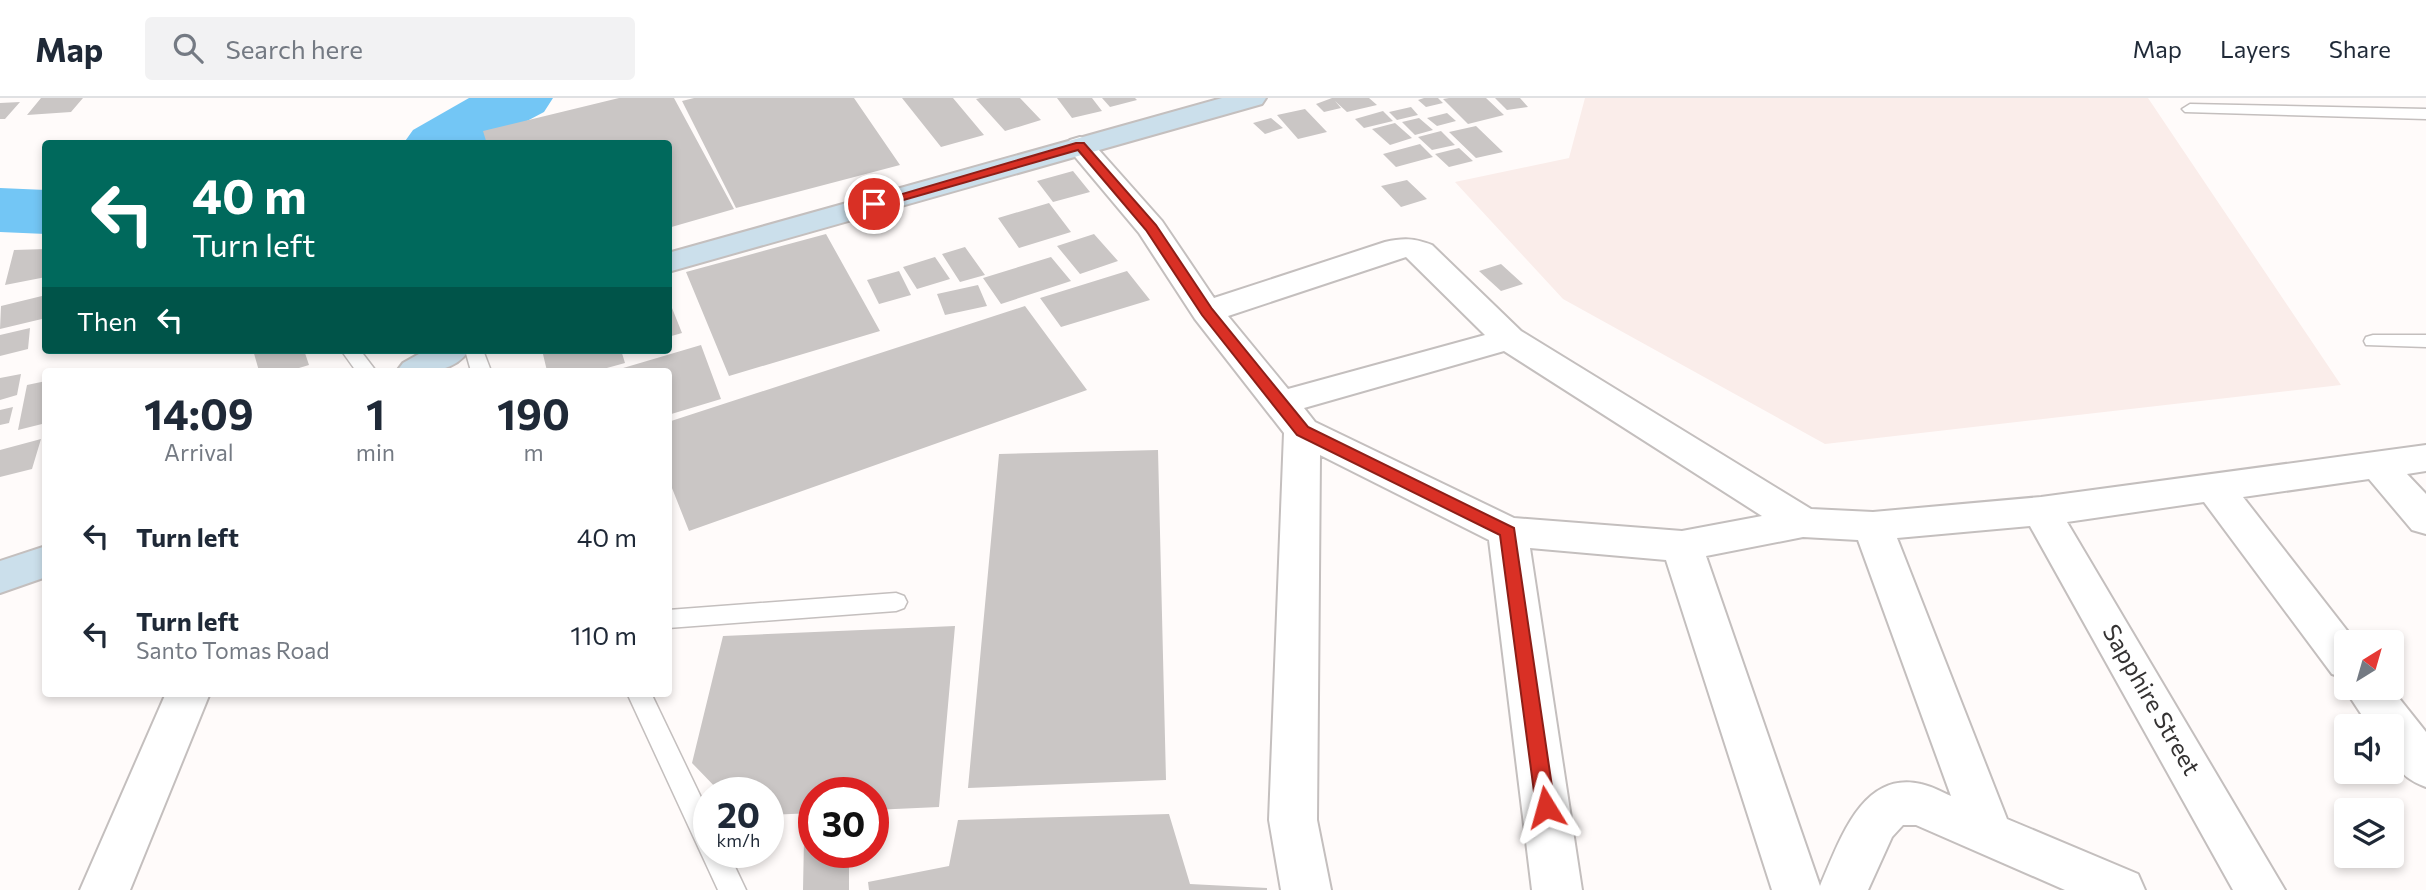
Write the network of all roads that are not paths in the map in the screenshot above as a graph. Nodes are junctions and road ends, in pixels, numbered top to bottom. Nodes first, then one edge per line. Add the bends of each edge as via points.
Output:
1 (1252, 98) edge
2 (2190, 109) dead end
3 (2426, 114) edge
4 (1080, 146) junction
5 (672, 262) edge
6 (1207, 312) junction
7 (1509, 339) junction
8 (2374, 341) dead end
9 (2426, 341) edge
10 (353, 354) edge
11 (445, 354) edge
12 (364, 368) edge
13 (420, 368) edge
14 (1291, 417) junction
15 (2426, 458) edge
16 (2377, 464) junction
17 (2213, 486) junction
18 (2042, 510) junction
19 (2426, 520) edge
20 (1803, 523) junction
21 (1872, 526) junction
22 (1508, 532) junction
23 (1682, 546) junction
24 (42, 562) edge
25 (0, 578) edge
26 (896, 602) dead end
27 (672, 619) edge
28 (2334, 645) edge
29 (186, 697) edge
30 (641, 697) edge
31 (2375, 700) edge
32 (2426, 767) edge
33 (693, 809) edge
34 (1987, 831) junction
35 (722, 868) edge
36 (105, 890) edge
37 (732, 890) edge
38 (1306, 890) edge
39 (1557, 890) edge
40 (1797, 890) edge
41 (1843, 890) edge
42 (2120, 890) edge
43 (2260, 890) edge

1 - 4 street
2 - 3 lane
4 - 5 street
4 - 6 street via 1151,228
6 - 7 street via 1409,247 1421,251
6 - 14 street
7 - 14 street
7 - 20 street
8 - 9 lane
10 - 12 lane
11 - 13 street
14 - 22 street
14 - 38 street via 1293,820
15 - 16 street
16 - 17 street
16 - 19 street
17 - 18 street
17 - 28 street
18 - 21 street
18 - 43 street, Sapphire Street
20 - 21 street
20 - 23 street
21 - 34 street
22 - 23 street
22 - 39 street
23 - 40 street
24 - 25 street
26 - 27 lane
29 - 36 street
30 - 33 lane
31 - 32 street
34 - 41 street via 1919,804 1892,805 1875,822
34 - 42 street
35 - 37 lane

